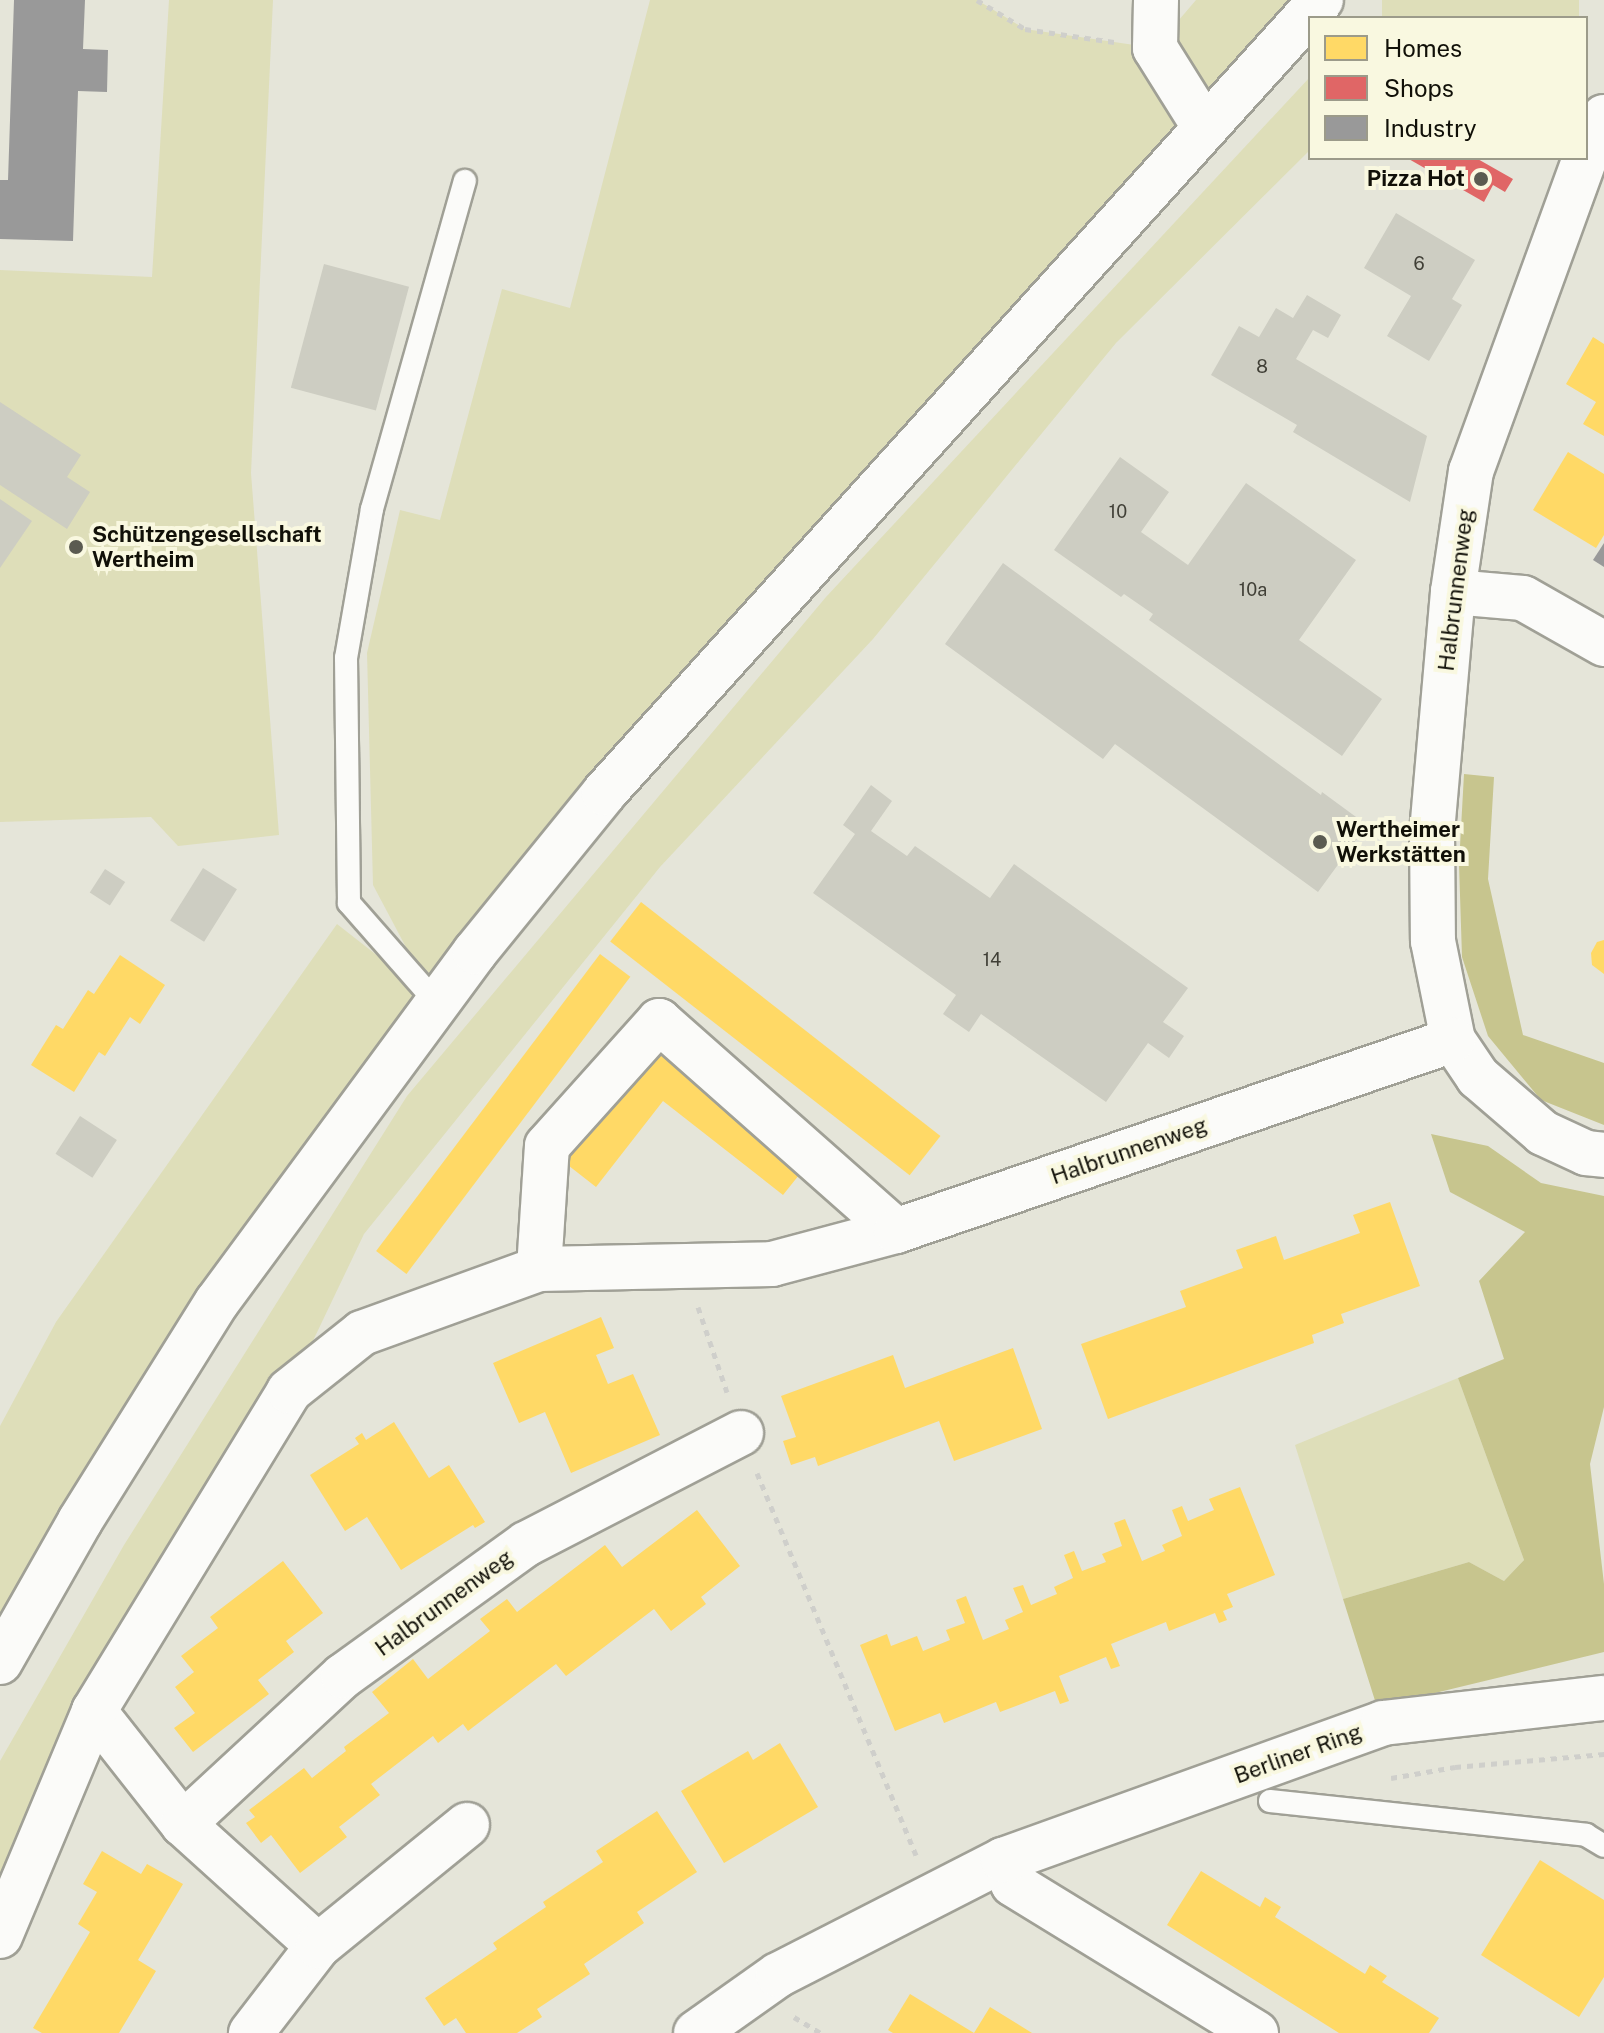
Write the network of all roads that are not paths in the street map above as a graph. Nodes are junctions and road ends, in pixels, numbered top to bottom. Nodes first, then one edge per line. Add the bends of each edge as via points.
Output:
1 (1156, 0) edge
2 (1321, 0) edge
3 (1604, 117) edge
4 (1205, 128) junction
5 (1588, 150) edge
6 (1584, 160) edge
7 (465, 181) dead end
8 (1453, 592) junction
9 (1604, 644) edge
10 (436, 1002) junction
11 (1453, 1040) junction
12 (1604, 1155) edge
13 (896, 1231) junction
14 (539, 1269) junction
15 (741, 1433) road end
16 (0, 1662) edge
17 (1604, 1698) edge
18 (94, 1711) junction
19 (1270, 1801) dead end
20 (183, 1824) junction
21 (467, 1825) dead end
22 (1604, 1846) edge
23 (1003, 1860) junction
24 (0, 1936) edge
25 (318, 1946) junction
26 (251, 2033) edge
27 (696, 2033) edge
28 (1256, 2033) edge

1 - 4 street via 1155,48
2 - 4 street
3 - 5 street, Halbrunnenweg
4 - 10 street via 604,793
6 - 8 street, Halbrunnenweg via 1471,471
7 - 10 lane via 372,509 346,658 349,903
8 - 9 street via 1523,598
8 - 11 street, Halbrunnenweg via 1432,832 1433,941
10 - 16 street via 217,1302 80,1521
11 - 12 street, Halbrunnenweg via 1478,1077 1543,1133 1586,1153
11 - 13 street, Halbrunnenweg
13 - 14 street, Halbrunnenweg via 772,1264
13 - 14 street via 659,1021 547,1146
14 - 18 street, Halbrunnenweg via 362,1333 289,1391
15 - 20 street, Halbrunnenweg via 526,1544 343,1676
17 - 23 street, Berliner Ring via 1383,1723
18 - 20 street
18 - 24 street, Halbrunnenweg
19 - 22 lane via 1586,1835
20 - 25 street
21 - 25 street
23 - 27 street, Berliner Ring via 778,1975
23 - 28 street via 1013,1884
25 - 26 street

